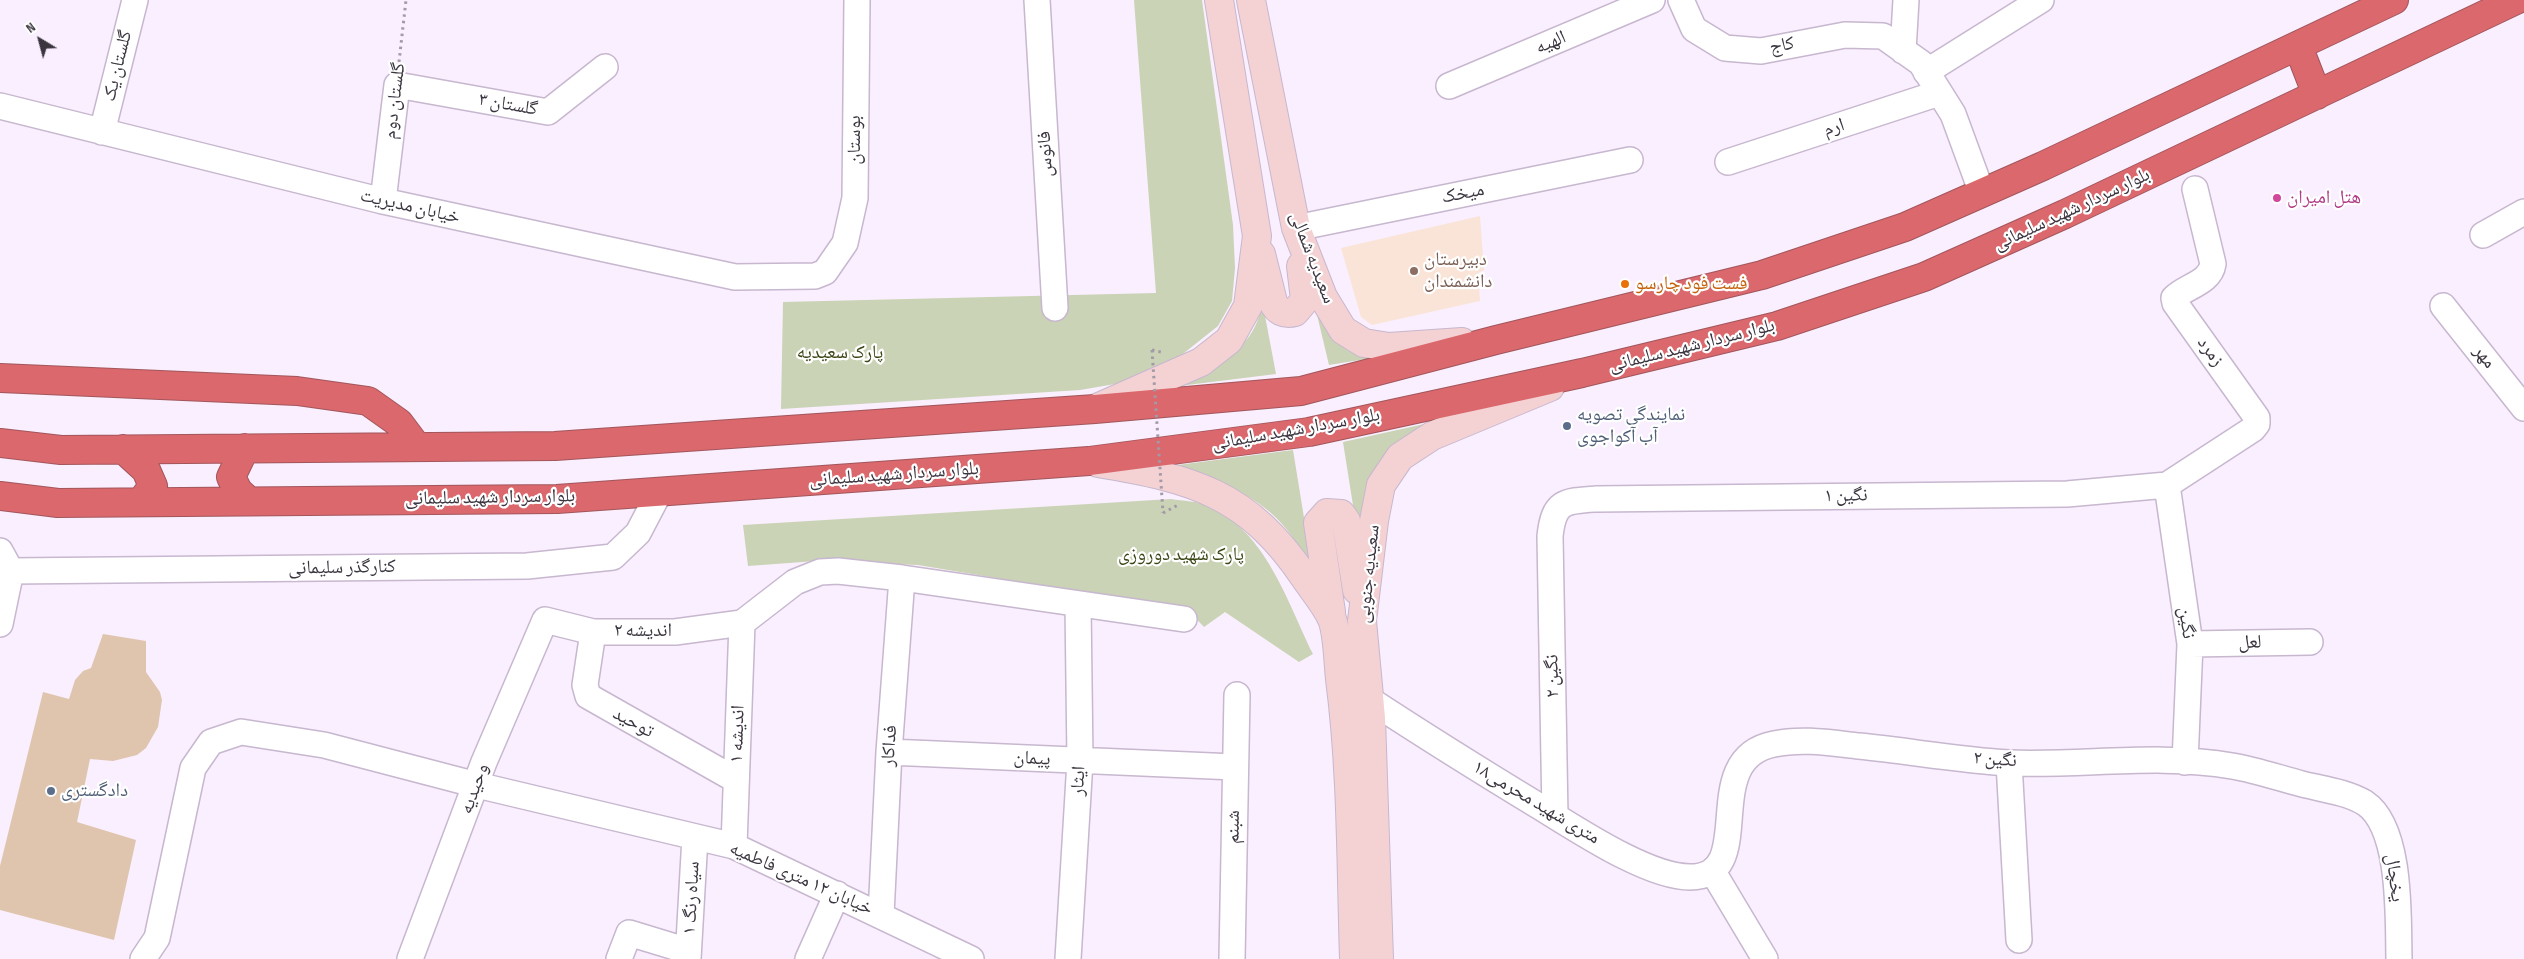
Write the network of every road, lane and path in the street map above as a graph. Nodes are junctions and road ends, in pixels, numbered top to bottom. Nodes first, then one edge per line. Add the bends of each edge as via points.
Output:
1 (135, 0) edge
2 (406, 0) edge
3 (856, 0) edge
4 (1036, 0) edge
5 (1219, 0) edge
6 (1251, 0) edge
7 (1652, 0) edge
8 (1681, 0) edge
9 (1906, 0) edge
10 (2040, 0) edge
11 (2394, 0) edge
12 (2516, 0) edge
13 (2298, 46) junction
14 (1903, 50) junction
15 (605, 67) dead end
16 (1926, 72) junction
17 (397, 85) junction
18 (1449, 86) dead end
19 (1939, 93) junction
20 (2317, 95) junction
21 (0, 106) edge
22 (102, 132) junction
23 (1630, 160) dead end
24 (1728, 162) dead end
25 (2195, 189) dead end
26 (1982, 193) junction
27 (383, 202) junction
28 (2524, 212) edge
29 (1296, 228) junction
30 (2483, 235) dead end
31 (1257, 236) junction
32 (825, 272) joint
33 (2443, 306) dead end
34 (1055, 308) dead end
35 (1496, 340) junction
36 (1152, 350) dead end
37 (1582, 374) junction
38 (0, 378) edge
39 (2523, 404) edge
40 (1095, 409) junction
41 (0, 443) edge
42 (417, 447) junction
43 (246, 448) junction
44 (123, 449) junction
45 (1089, 461) junction
46 (2167, 485) junction
47 (660, 491) junction
48 (0, 496) edge
49 (250, 501) junction
50 (142, 502) junction
51 (1163, 513) dead end
52 (1550, 536) joint
53 (6, 561) edge
54 (902, 578) junction
55 (1078, 604) junction
56 (1184, 619) dead end
57 (1332, 619) junction
58 (545, 620) joint
59 (1362, 621) junction
60 (742, 623) junction
61 (0, 624) edge
62 (593, 632) junction
63 (2310, 642) dead end
64 (2190, 644) junction
65 (1237, 695) dead end
66 (1370, 700) junction
67 (889, 752) junction
68 (1080, 761) junction
69 (2008, 762) junction
70 (2185, 762) junction
71 (1235, 767) junction
72 (736, 780) junction
73 (477, 784) junction
74 (2366, 804) joint
75 (1556, 816) junction
76 (695, 837) junction
77 (734, 846) junction
78 (1713, 872) junction
79 (837, 894) junction
80 (881, 915) junction
81 (2019, 940) dead end
82 (688, 955) edge
83 (143, 959) edge
84 (410, 959) edge
85 (619, 959) edge
86 (808, 959) edge
87 (971, 959) edge
88 (1068, 959) edge
89 (1232, 959) edge
90 (1354, 959) edge
91 (1379, 959) edge
92 (1765, 959) edge
93 (2399, 959) edge

1 - 22 street, گلستان یک
2 - 17 path, گلستان دوم
3 - 32 street, بوستان via 855,198 845,243
4 - 34 street, فانوس
5 - 31 main road
6 - 29 main road, سعیدیه شمالی
7 - 18 street, الهیه
8 - 14 street, کاج via 1694,29 1725,48 1761,50 1845,35 1883,36
9 - 14 street
10 - 16 street
11 - 13 highway, بلوار سردار شهید سلیمانی
12 - 20 highway, بلوار سردار شهید سلیمانی
13 - 20 highway
13 - 26 highway, بلوار سردار شهید سلیمانی
14 - 16 street via 1921,63
15 - 17 street, گلستان ۳ via 548,112
16 - 19 street
17 - 27 street, گلستان دوم
19 - 24 street, ارم
19 - 26 street via 1953,114
20 - 37 highway, بلوار سردار شهید سلیمانی via 1924,277 1777,326
21 - 22 street, خیابان مدیریت
22 - 27 street, خیابان مدیریت
23 - 29 street, میخک
25 - 46 street, زمرد via 2212,271 2209,276 2178,293 2175,303 2257,418 2257,424
26 - 35 highway, بلوار سردار شهید سلیمانی via 1905,227 1762,275
27 - 32 street, خیابان مدیریت via 735,277 815,276
28 - 30 street
29 - 31 main road via 1305,300 1290,314 1279,311 1273,302
29 - 35 main road, سعیدیه شمالی via 1323,297 1343,330 1364,343 1389,347
31 - 40 main road via 1248,306 1230,340 1201,362
33 - 39 street, مهر
35 - 40 highway, بلوار سردار شهید سلیمانی via 1301,391
36 - 51 path, bridge
37 - 45 highway, بلوار سردار شهید سلیمانی via 1308,432
37 - 59 main road, سعیدیه جنوبی via 1432,436 1400,457 1381,485
38 - 42 highway via 297,391 368,401 399,423
40 - 42 highway, بلوار سردار شهید سلیمانی via 555,446
41 - 44 highway, بلوار سردار شهید سلیمانی via 61,450
42 - 43 highway, بلوار سردار شهید سلیمانی
43 - 44 highway, بلوار سردار شهید سلیمانی
43 - 49 highway via 231,477 238,491
44 - 50 highway via 146,470 153,486
45 - 47 highway, بلوار سردار شهید سلیمانی
45 - 57 main road, سعیدیه جنوبی via 1182,480 1220,495 1252,517 1278,542
46 - 52 street, نگین ۱ via 2067,494 1570,500 1554,513
46 - 64 street, نگین
47 - 49 highway, بلوار سردار شهید سلیمانی via 557,499
47 - 53 street, کنارگذر سلیمانی via 638,533 613,557 527,566
48 - 50 highway, بلوار سردار شهید سلیمانی via 58,503
49 - 50 highway, بلوار سردار شهید سلیمانی
52 - 75 street, نگین ۲
53 - 61 street
54 - 55 street
54 - 60 street via 820,572 795,582
54 - 67 street, فداکار
55 - 56 street
55 - 68 street, ایثار
57 - 59 main road via 1318,523 1323,515 1332,512 1341,514 1346,521
57 - 90 main road, سعیدیه جنوبی via 1345,717
58 - 62 street, اندیشه ۲
58 - 73 street, وحیدیه
59 - 66 main road, سعیدیه جنوبی
60 - 62 street, اندیشه ۲ via 675,632
60 - 72 street, اندیشه ۱
62 - 72 street, توحید via 584,685 588,696
63 - 64 street, لعل
64 - 70 street, نگین
65 - 71 street, شبنم
66 - 75 street, ۱۸متری شهید محرمی
66 - 91 main road, سعیدیه جنوبی
67 - 68 street, پیمان
67 - 80 street, فداکار
68 - 71 street, پیمان
68 - 88 street, ایثار
69 - 70 street, نگین ۲
69 - 78 street, نگین ۲ via 1813,741 1775,744 1758,749 1742,761 1735,774 1725,848
69 - 81 street
70 - 74 street, نگین ۲ via 2232,766 2342,794
71 - 89 street, شبنم
72 - 77 street, اندیشه ۱
73 - 76 street, خیابان ۱۲ متری فاطمیه
73 - 83 street, خیابان ۱۲ متری فاطمیه via 324,745 241,732 211,742 193,768 157,938
73 - 84 street, وحیدیه
74 - 93 street, یخچال via 2380,821 2389,841 2398,894
75 - 78 street, ۱۸متری شهید محرمی via 1652,868 1690,877
76 - 77 street, خیابان ۱۲ متری فاطمیه
76 - 82 street, سیاه رنگ ۱
77 - 79 street, خیابان ۱۲ متری فاطمیه
78 - 92 street
79 - 80 street, خیابان ۱۲ متری فاطمیه
79 - 86 street
80 - 87 street, خیابان ۱۲ متری فاطمیه
82 - 85 street via 629,933

